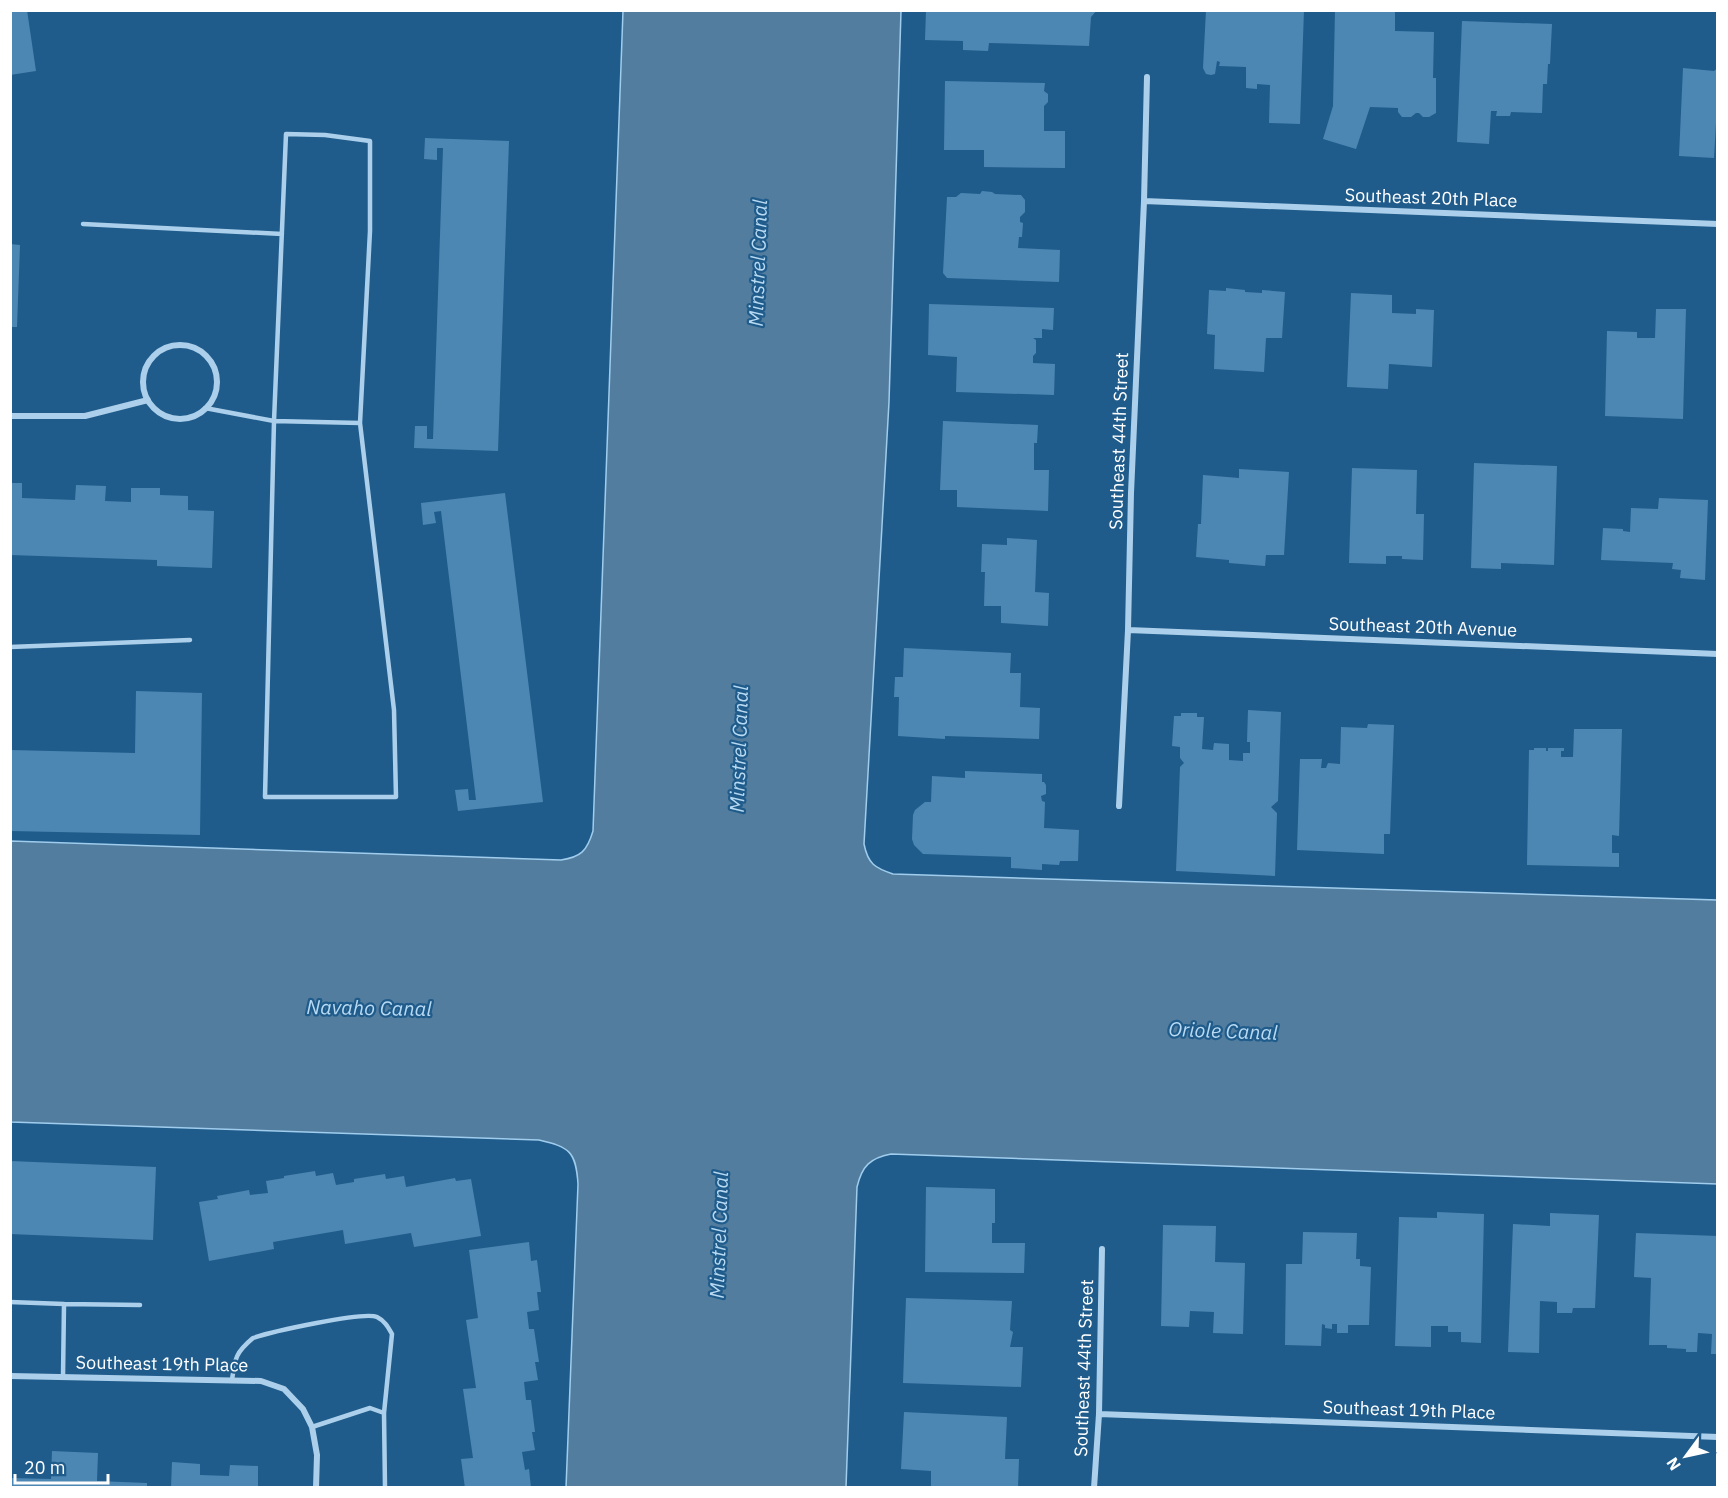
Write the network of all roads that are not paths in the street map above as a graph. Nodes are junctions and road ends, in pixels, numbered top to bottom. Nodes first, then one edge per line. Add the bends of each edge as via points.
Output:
1 (1147, 77) dead end
2 (1144, 201) junction
3 (83, 224) dead end
4 (1718, 224) edge
5 (282, 234) junction
6 (148, 400) junction
7 (205, 408) junction
8 (10, 416) edge
9 (274, 421) junction
10 (360, 423) junction
11 (1128, 630) junction
12 (190, 640) dead end
13 (10, 647) edge
14 (1718, 654) edge
15 (1119, 806) dead end
16 (1102, 1249) dead end
17 (10, 1302) edge
18 (64, 1304) junction
19 (140, 1305) dead end
20 (10, 1376) edge
21 (63, 1377) junction
22 (232, 1380) junction
23 (384, 1413) junction
24 (1099, 1413) junction
25 (312, 1427) junction
26 (1718, 1437) edge
27 (316, 1488) edge
28 (385, 1488) edge
29 (1094, 1488) edge

1 - 2 street, Southeast 44th Street
2 - 4 street, Southeast 20th Place
2 - 11 street, Southeast 44th Street
3 - 5 lane
5 - 9 lane
5 - 10 lane via 286,134 370,141 370,231
6 - 7 street via 155,409 177,419
6 - 7 street via 144,376 155,354 178,345 190,346 210,360 215,371 214,395
6 - 8 street via 85,416
7 - 9 lane
9 - 10 lane
9 - 10 lane via 265,797 396,797 394,710
11 - 14 street, Southeast 20th Avenue
11 - 15 street, Southeast 44th Street
12 - 13 lane
16 - 24 street, Southeast 44th Street
17 - 18 lane
18 - 19 lane
18 - 21 lane
20 - 21 street, Southeast 19th Place
21 - 22 street, Southeast 19th Place
22 - 23 lane via 241,1348 253,1338 345,1318 375,1316 386,1323 392,1334
22 - 25 street, Southeast 19th Place via 261,1381 284,1389 303,1409
23 - 25 lane via 370,1408
23 - 28 lane
24 - 26 street, Southeast 19th Place
24 - 29 street, Southeast 44th Street
25 - 27 street, Southeast 19th Place via 317,1455

